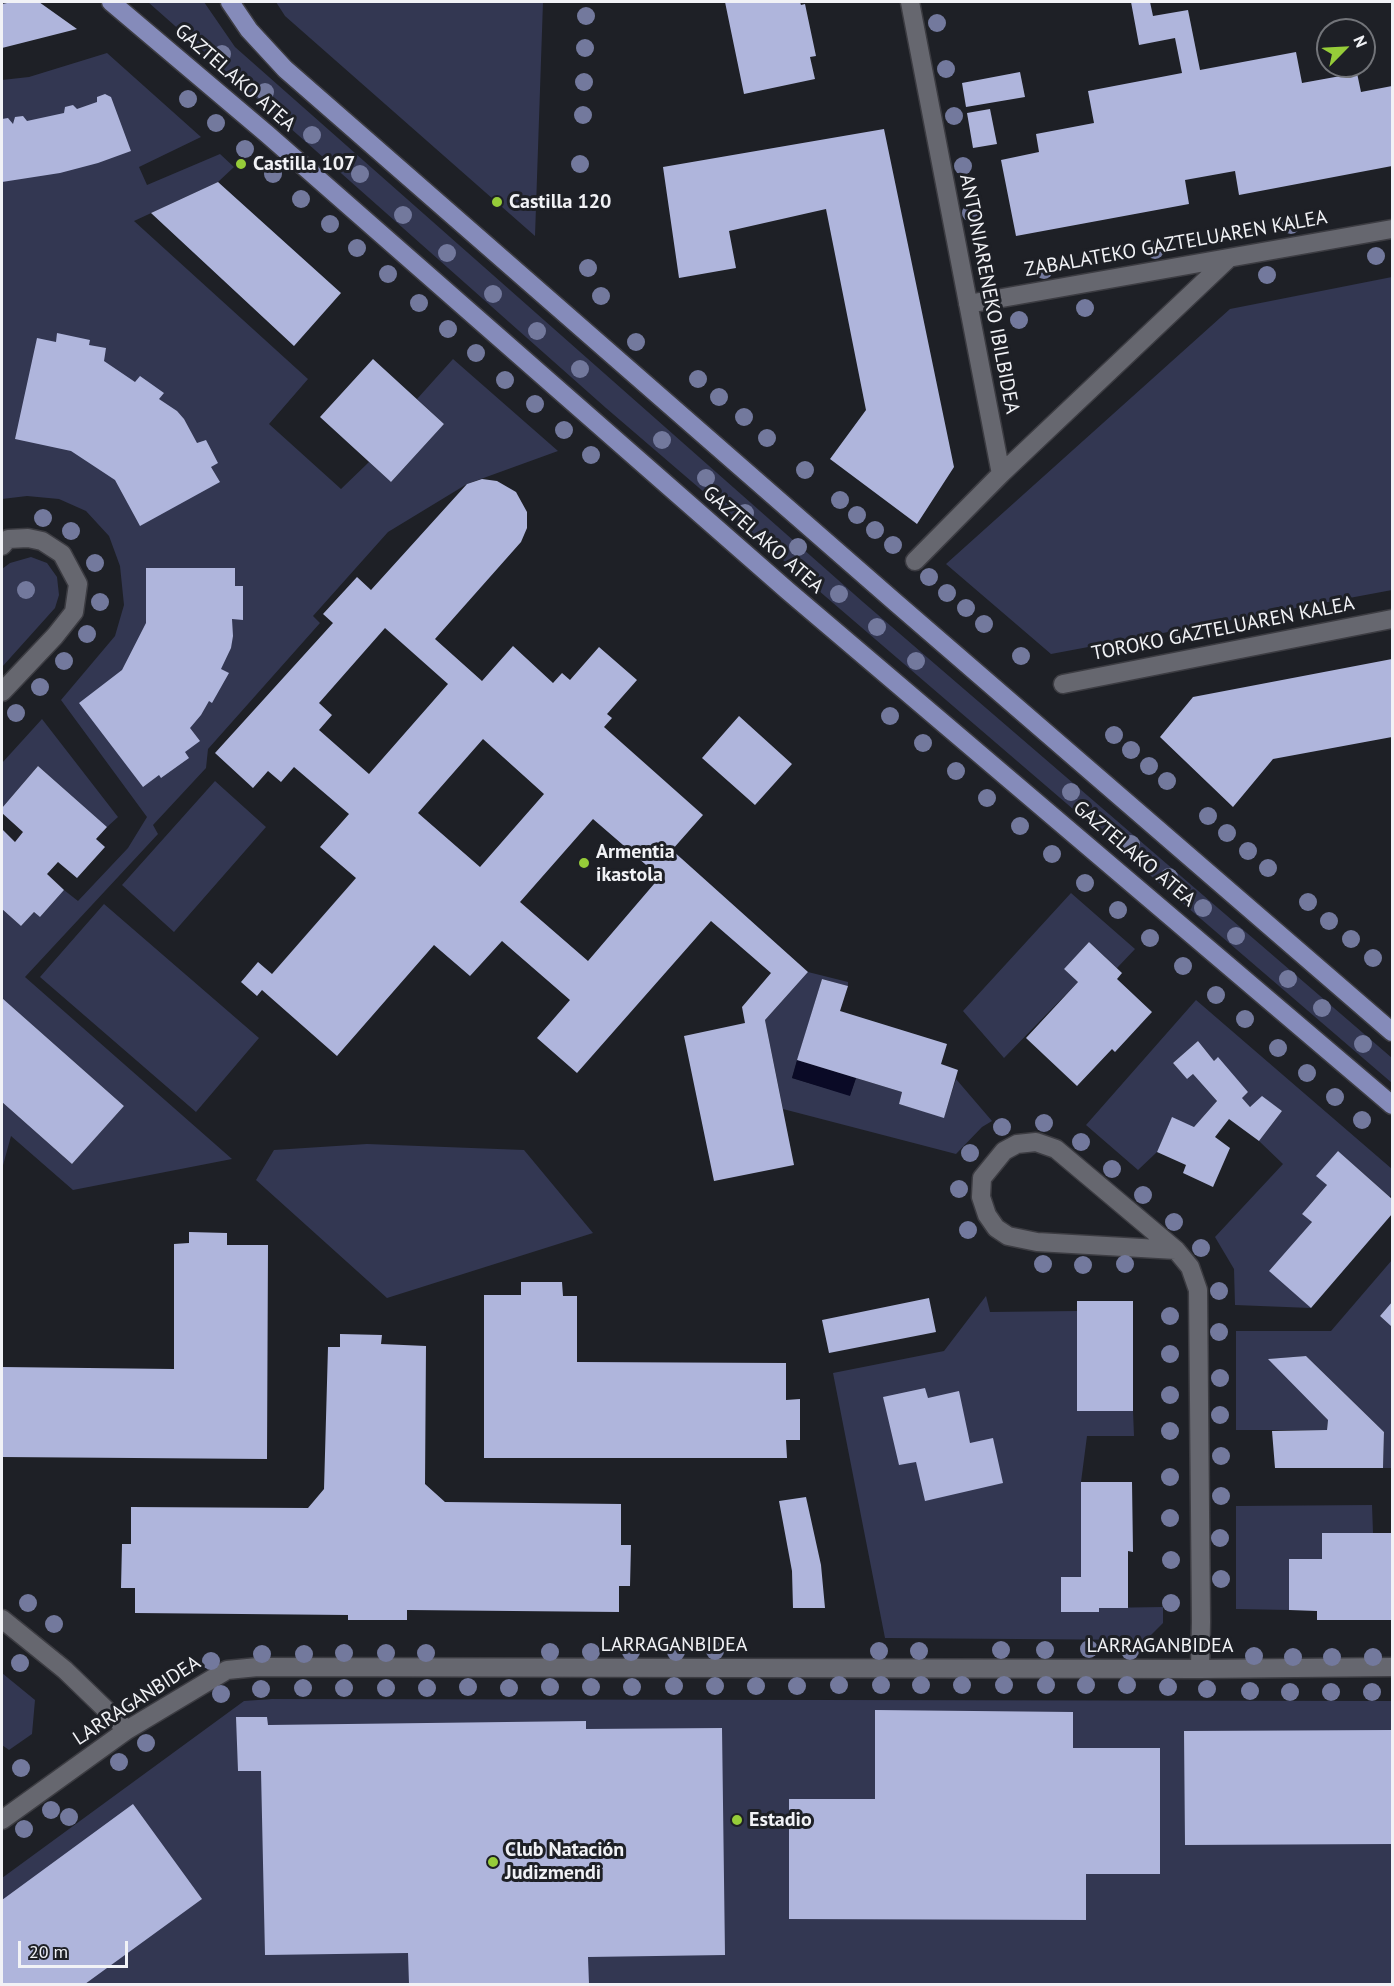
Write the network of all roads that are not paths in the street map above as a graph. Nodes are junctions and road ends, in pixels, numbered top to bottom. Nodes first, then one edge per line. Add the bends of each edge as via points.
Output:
1 (111, 2) edge
2 (230, 2) edge
3 (910, 2) edge
4 (1392, 229) edge
5 (1228, 258) junction
6 (968, 304) junction
7 (1001, 474) junction
8 (2, 546) edge
9 (915, 561) dead end
10 (1392, 619) edge
11 (1063, 684) dead end
12 (2, 692) edge
13 (1392, 1032) edge
14 (1392, 1105) edge
15 (1176, 1250) junction
16 (2, 1618) edge
17 (1392, 1667) edge
18 (1200, 1669) junction
19 (127, 1730) junction
20 (2, 1820) edge

1 - 14 main road, GAZTELAKO ATEA via 788,591
2 - 13 main road, GAZTELAKO ATEA via 249,30 285,69
3 - 6 street, ANTONIARENEKO IBILBIDEA
4 - 5 street, ZABALATEKO GAZTELUAREN KALEA
5 - 6 street, ZABALATEKO GAZTELUAREN KALEA
5 - 7 street
6 - 7 street, ANTONIARENEKO IBILBIDEA
7 - 9 street
8 - 12 street via 8,539 42,541 62,554 78,584 74,612
10 - 11 street, TOROKO GAZTELUAREN KALEA
15 - 15 street via 1056,1149 1036,1142 1017,1144 1004,1151 982,1178 981,1197 987,1215 1008,1236 1037,1242
15 - 18 street via 1190,1267 1198,1290
16 - 19 street via 65,1670
17 - 18 street, LARRAGANBIDEA
18 - 19 street, LARRAGANBIDEA via 258,1667 226,1670
19 - 20 street, LARRAGANBIDEA

